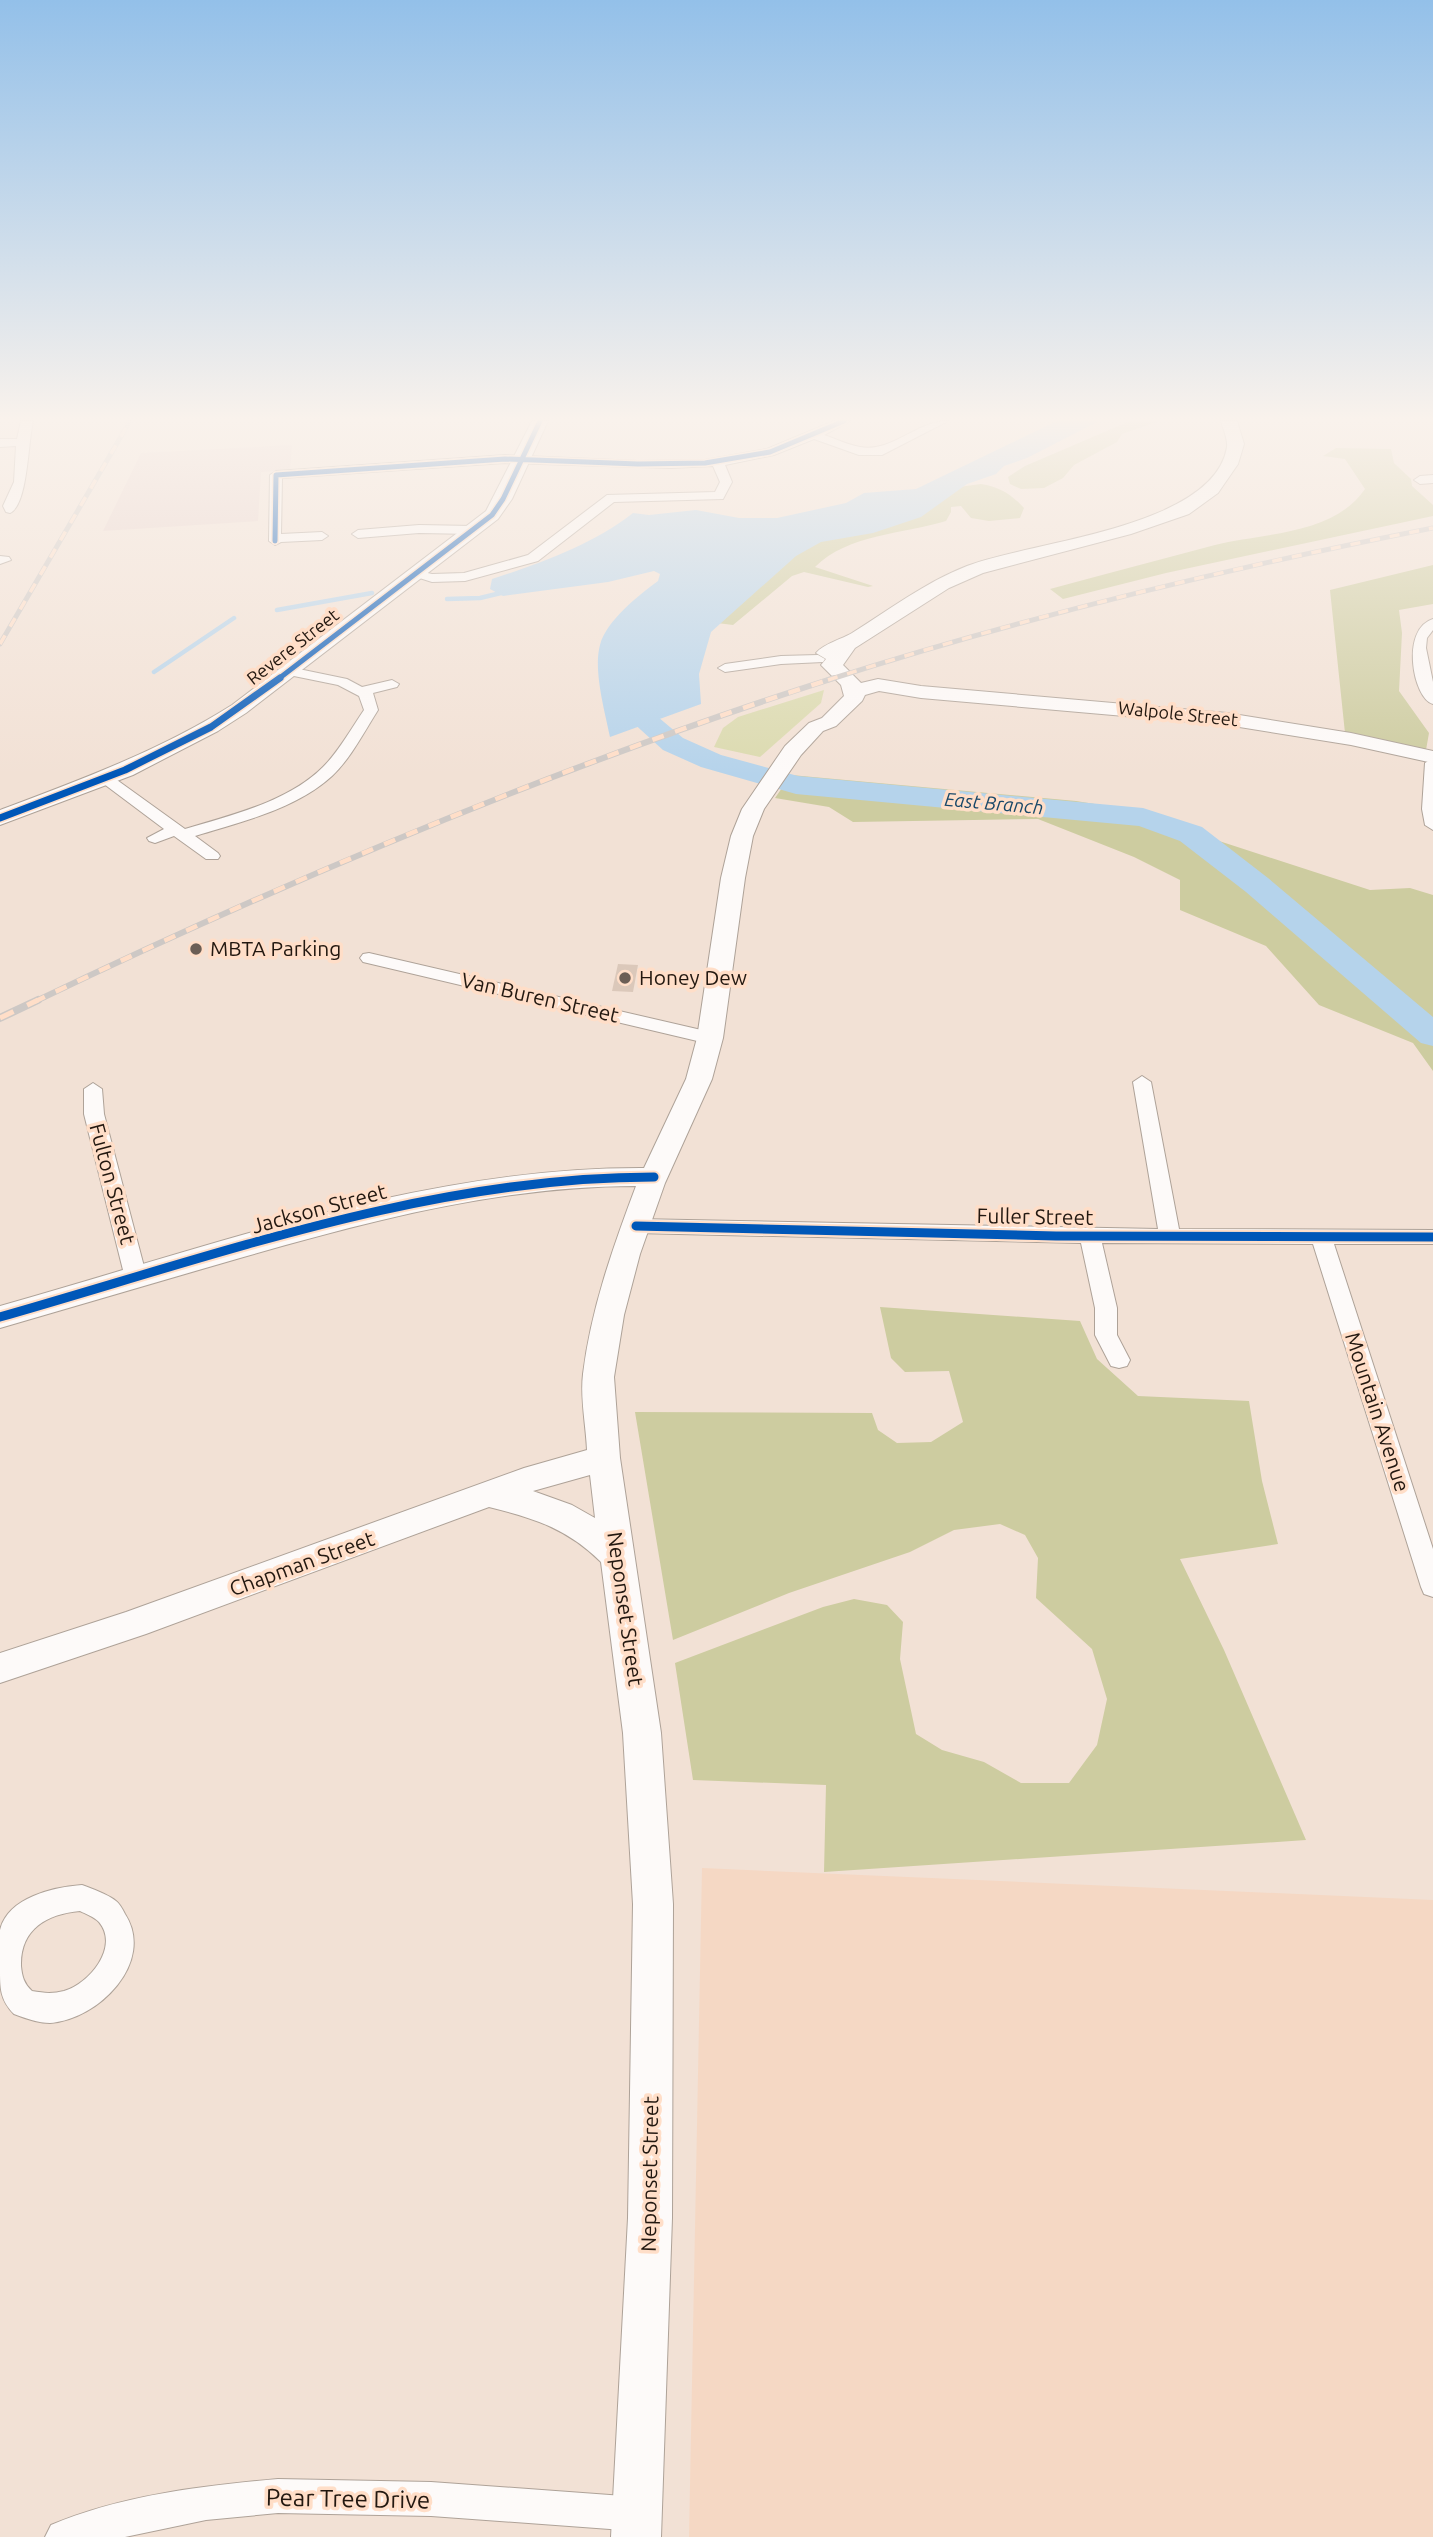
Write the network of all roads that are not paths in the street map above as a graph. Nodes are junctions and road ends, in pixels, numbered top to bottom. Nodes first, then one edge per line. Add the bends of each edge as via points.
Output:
1 (461, 539) edge
2 (557, 539) edge
3 (1088, 539) edge
4 (414, 575) junction
5 (1433, 623) edge
6 (845, 646) junction
7 (818, 659) junction
8 (725, 668) dead end
9 (289, 671) junction
10 (392, 684) dead end
11 (851, 689) junction
12 (362, 691) junction
13 (1433, 700) edge
14 (1433, 757) edge
15 (1433, 763) edge
16 (106, 778) junction
17 (0, 818) edge
18 (1433, 825) edge
19 (179, 832) junction
20 (155, 838) dead end
21 (212, 856) dead end
22 (369, 958) dead end
23 (710, 1038) junction
24 (1142, 1082) dead end
25 (93, 1089) dead end
26 (654, 1177) junction
27 (636, 1226) junction
28 (1090, 1236) junction
29 (1170, 1236) junction
30 (1321, 1237) junction
31 (1433, 1237) edge
32 (135, 1278) junction
33 (0, 1317) edge
34 (1119, 1360) dead end
35 (604, 1458) junction
36 (491, 1494) junction
37 (618, 1557) junction
38 (1433, 1587) edge
39 (0, 1668) edge
40 (0, 1965) edge
41 (637, 2526) edge
42 (63, 2537) edge

1 - 4 main road, Revere Street
2 - 4 street via 533,558 465,577
3 - 6 main road via 967,572
4 - 9 main road, Revere Street
5 - 13 street via 1422,632 1418,649
6 - 7 main road
6 - 11 main road via 831,665
7 - 8 street
7 - 11 main road via 817,666
9 - 12 street
9 - 16 main road, Revere Street via 211,727
10 - 12 street
11 - 14 main road, Walpole Street via 1227,719
11 - 23 main road, Neponset Street via 855,697 829,722 816,727 782,765 753,809 733,874
12 - 19 street via 371,710 343,752 313,783 242,816
15 - 18 street
16 - 17 main road, Revere Street
16 - 19 street
19 - 20 street
19 - 21 street
22 - 23 street, Van Buren Street
23 - 26 main road, Neponset Street via 699,1079
24 - 29 street
25 - 32 street, Fulton Street via 94,1114
26 - 27 main road, Neponset Street
26 - 32 main road, Jackson Street via 552,1179 430,1198
27 - 28 street, Fuller Street
27 - 35 main road, Neponset Street via 609,1315 598,1377
28 - 29 street, Fuller Street
28 - 34 street via 1106,1308 1107,1335
29 - 30 street, Fuller Street
30 - 31 street, Fuller Street
30 - 38 street, Mountain Avenue
32 - 33 main road, Jackson Street
35 - 36 main road, Chapman Street
35 - 37 main road, Neponset Street
36 - 37 main road via 561,1512 601,1538
36 - 39 main road, Chapman Street
37 - 41 main road, Neponset Street via 642,1734 653,1904 650,2218
40 - 40 street via 4,1947 20,1923 44,1905 82,1898 99,1903 119,1927 121,1944 109,1975 76,2003 55,2008 20,2003 2,1981
41 - 42 street, Pear Tree Drive via 431,2499 278,2496 194,2505

